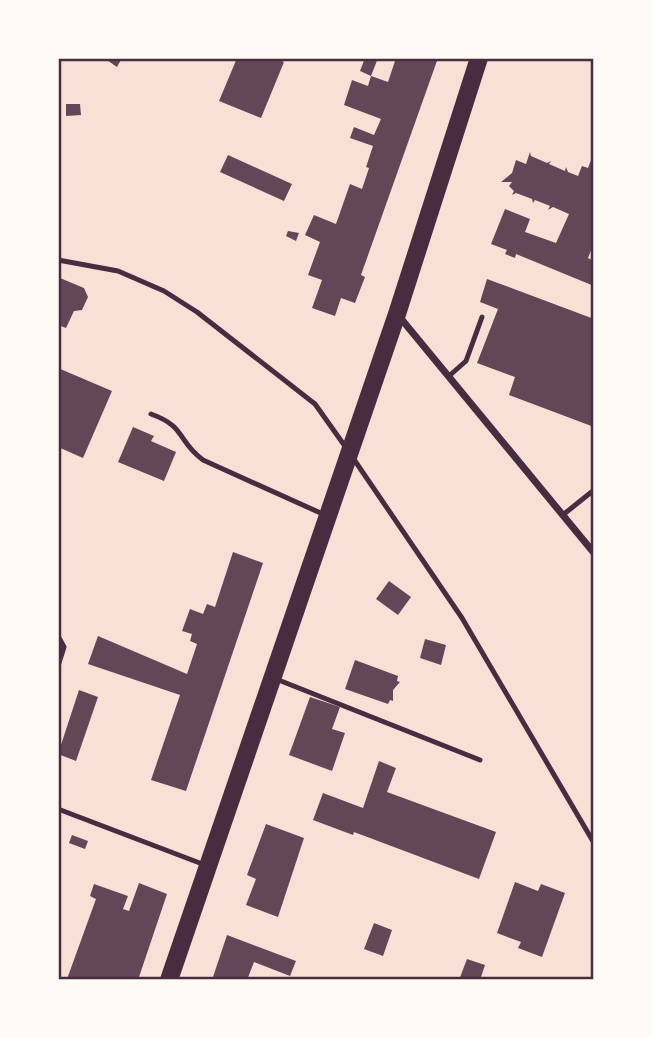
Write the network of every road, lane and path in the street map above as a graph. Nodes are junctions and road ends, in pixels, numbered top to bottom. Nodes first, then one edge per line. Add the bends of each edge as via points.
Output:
1 (479, 58) edge
2 (58, 260) edge
3 (397, 314) junction
4 (482, 317) dead end
5 (449, 376) junction
6 (151, 414) dead end
7 (350, 454) junction
8 (594, 489) edge
9 (564, 514) junction
10 (328, 517) junction
11 (594, 553) edge
12 (58, 636) edge
13 (58, 666) edge
14 (273, 677) junction
15 (480, 760) dead end
16 (58, 809) edge
17 (594, 843) edge
18 (208, 866) junction
19 (169, 980) edge

1 - 3 main road
2 - 7 lane via 118,271 197,312 315,404
3 - 5 street
3 - 7 main road
4 - 5 lane via 466,362
5 - 9 street
6 - 10 lane via 172,422 186,448 203,460
7 - 10 main road
7 - 17 lane via 462,618
8 - 9 lane
9 - 11 street
10 - 14 main road
12 - 13 lane via 64,647
14 - 15 lane
14 - 18 main road
16 - 18 lane
18 - 19 main road

